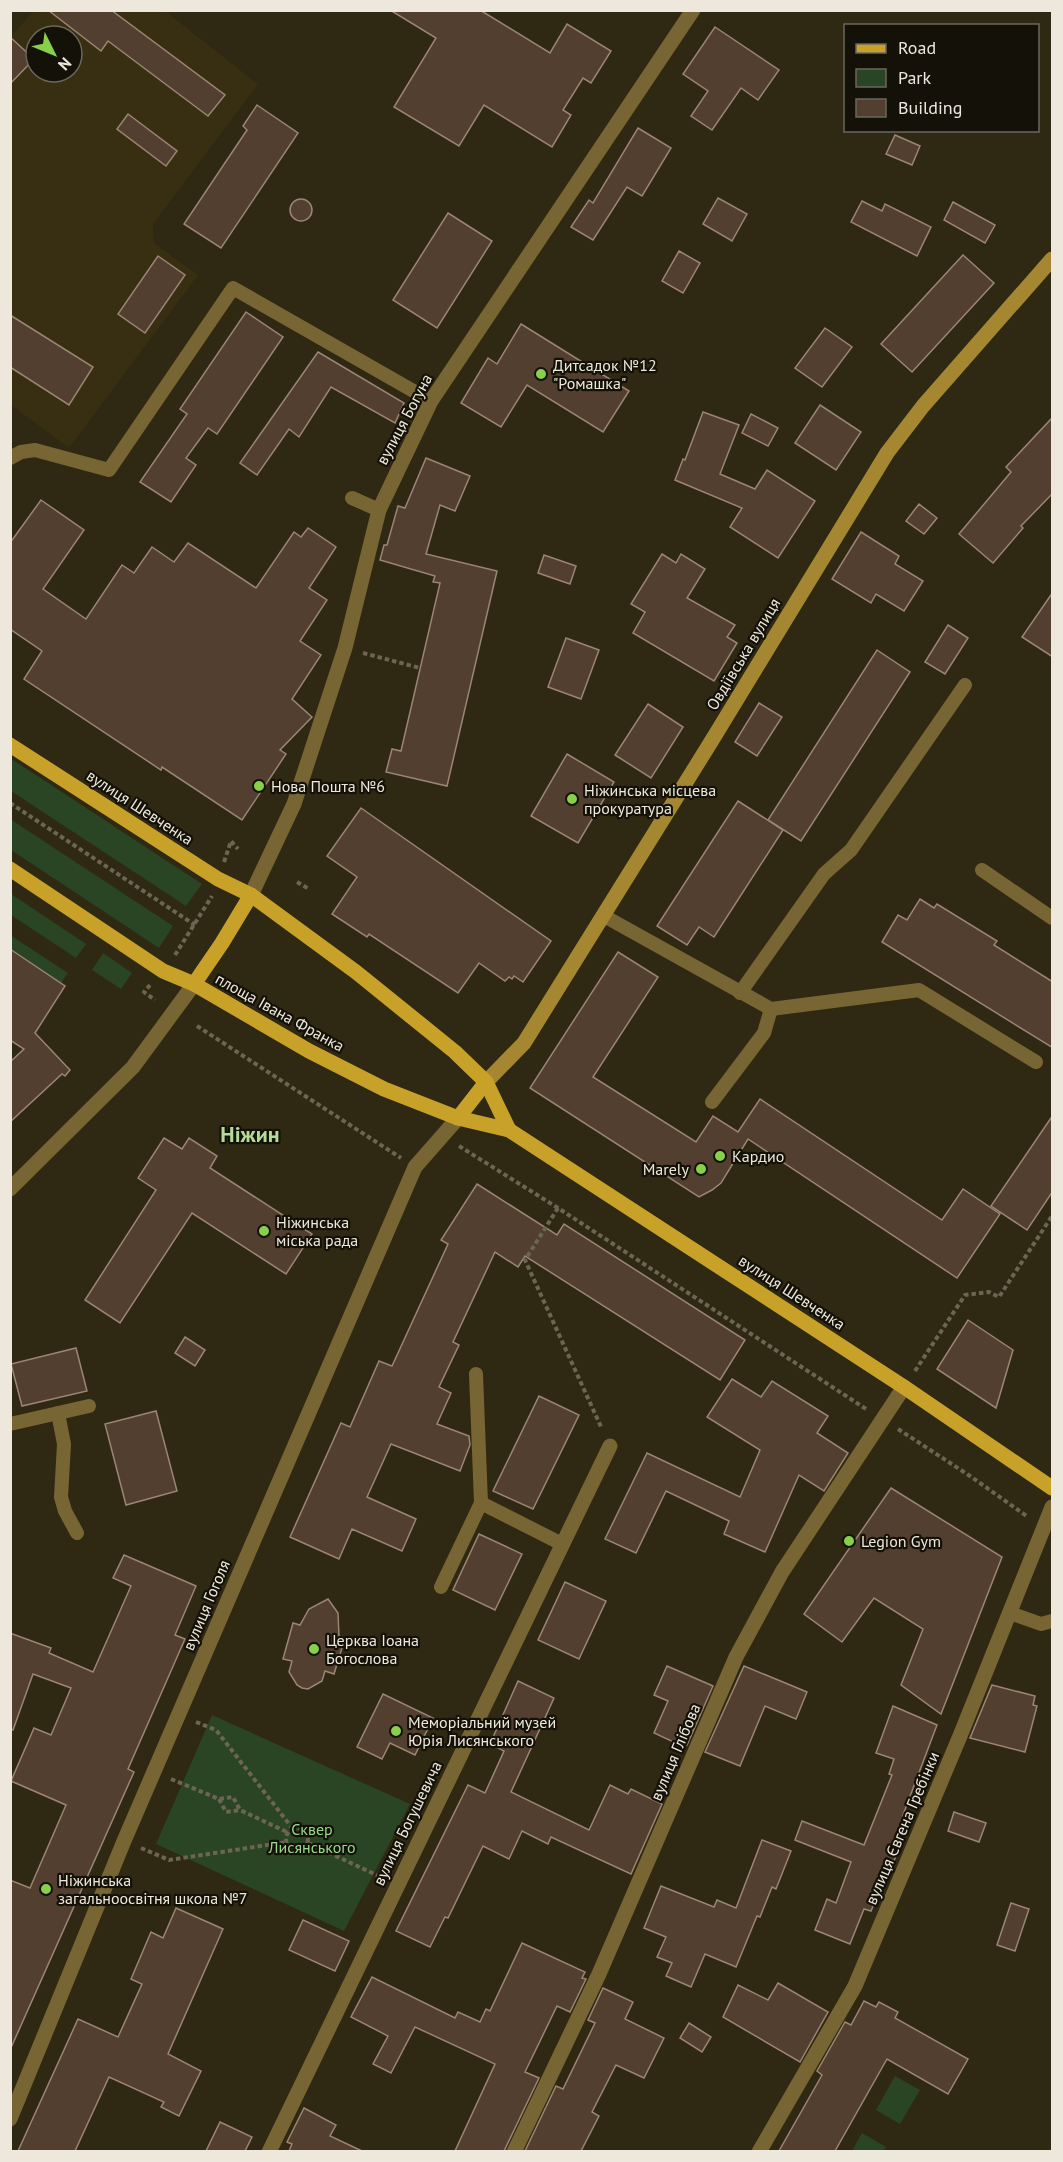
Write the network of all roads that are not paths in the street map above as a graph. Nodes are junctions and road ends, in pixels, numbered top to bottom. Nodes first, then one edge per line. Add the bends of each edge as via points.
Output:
1 (693, 10) edge
2 (1053, 260) edge
3 (431, 401) junction
4 (10, 458) edge
5 (352, 498) dead end
6 (379, 510) junction
7 (965, 685) dead end
8 (10, 745) edge
9 (10, 869) edge
10 (982, 870) dead end
11 (251, 895) junction
12 (604, 916) junction
13 (1053, 918) edge
14 (194, 984) junction
15 (740, 993) junction
16 (771, 1009) junction
17 (1036, 1062) dead end
18 (486, 1082) junction
19 (712, 1102) dead end
20 (458, 1118) junction
21 (509, 1130) junction
22 (10, 1189) edge
23 (476, 1374) dead end
24 (904, 1387) junction
25 (88, 1406) dead end
26 (58, 1413) junction
27 (10, 1424) edge
28 (610, 1446) road end
29 (1053, 1488) edge
30 (481, 1503) junction
31 (1053, 1507) edge
32 (77, 1533) dead end
33 (562, 1544) junction
34 (441, 1587) dead end
35 (1010, 1613) junction
36 (1053, 1621) edge
37 (10, 2119) edge
38 (269, 2151) edge
39 (514, 2151) edge
40 (759, 2151) edge

1 - 3 street, вулиця Богуна
2 - 12 main road, Овдіївська вулиця via 923,406 888,453
3 - 4 lane via 232,288 109,470 35,450
3 - 6 street, вулиця Богуна
5 - 6 lane
6 - 11 street, вулиця Богуна via 345,648 294,804
7 - 15 lane via 851,850 825,874
8 - 11 main road, вулиця Шевченка via 218,879
9 - 14 main road via 163,970
10 - 13 lane
11 - 14 main road, площа Івана Франка
11 - 18 main road via 356,972
12 - 15 lane
12 - 18 main road, Овдіївська вулиця via 524,1042
14 - 20 main road, площа Івана Франка via 309,1051 384,1089
14 - 22 street via 133,1067
15 - 16 lane
16 - 17 lane via 919,990
16 - 19 lane via 764,1033
18 - 20 main road
18 - 21 main road
20 - 21 main road, площа Івана Франка
20 - 37 street, вулиця Гоголя via 415,1167 178,1714
21 - 24 main road, вулиця Шевченка
23 - 30 lane
24 - 29 main road, вулиця Шевченка
24 - 39 street, вулиця Глібова via 782,1572 736,1657 599,1974
25 - 26 lane
26 - 27 lane
26 - 32 lane via 64,1444 61,1497
28 - 33 street, вулиця Богушевича
30 - 33 lane
30 - 34 lane
31 - 35 street, вулиця Євгена Гребінки
33 - 38 street, вулиця Богушевича
35 - 36 lane via 1041,1624
35 - 40 street, вулиця Євгена Гребінки via 855,1986

